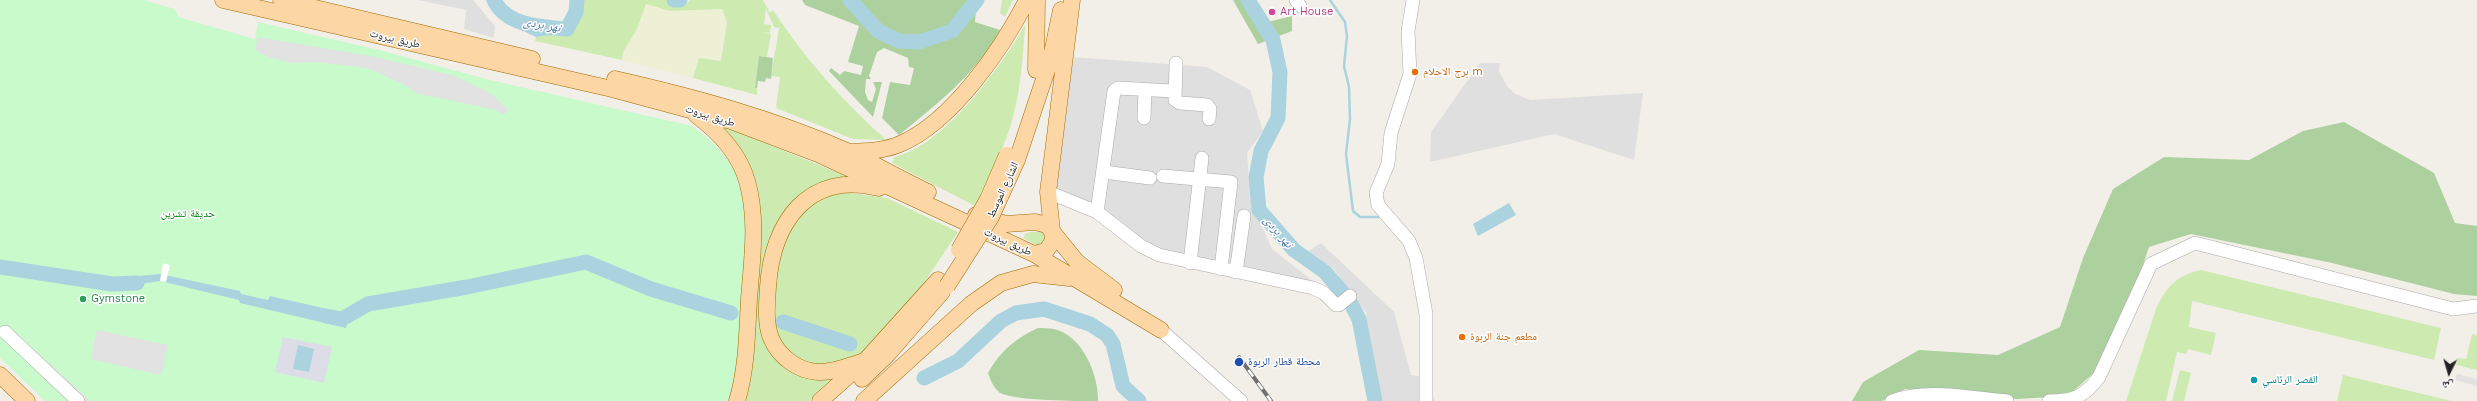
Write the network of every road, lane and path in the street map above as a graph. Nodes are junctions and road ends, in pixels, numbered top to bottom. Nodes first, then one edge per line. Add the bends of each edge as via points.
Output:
1 (223, 0) edge
2 (281, 0) edge
3 (1027, 0) edge
4 (1037, 0) edge
5 (1413, 0) edge
6 (1063, 6) edge
7 (1176, 63) dead end
8 (1036, 70) junction
9 (1145, 90) junction
10 (1174, 91) junction
11 (687, 108) junction
12 (1144, 118) dead end
13 (1209, 119) dead end
14 (847, 152) junction
15 (1012, 158) junction
16 (1202, 158) dead end
17 (1104, 172) junction
18 (1164, 176) dead end
19 (1150, 178) dead end
20 (1200, 178) junction
21 (1048, 192) junction
22 (912, 196) junction
23 (1097, 212) junction
24 (1244, 216) dead end
25 (1051, 229) junction
26 (1034, 254) junction
27 (1190, 263) junction
28 (1221, 269) junction
29 (1236, 272) junction
30 (1080, 280) junction
31 (942, 283) junction
32 (1350, 296) dead end
33 (2477, 306) edge
34 (1161, 330) junction
35 (5, 332) dead end
36 (865, 361) junction
37 (0, 375) edge
38 (0, 387) edge
39 (15, 401) edge
40 (27, 401) edge
41 (78, 401) edge
42 (737, 401) edge
43 (820, 401) edge
44 (836, 401) edge
45 (864, 401) edge
46 (1241, 401) edge
47 (1426, 401) edge
48 (1892, 401) edge
49 (2007, 401) edge
50 (2049, 401) edge

1 - 11 main road, طريق بيروت
2 - 14 main road, طريق بيروت via 707,101
3 - 14 main road via 987,67 960,97 915,137 890,148
4 - 8 main road
5 - 47 street via 1408,31 1410,74 1391,133 1388,164 1376,199 1378,205 1409,241 1416,258 1426,314
6 - 8 main road, الشارع الموسط
6 - 15 main road, الشارع الموسط via 1048,66
6 - 21 main road
7 - 10 street
8 - 15 main road, الشارع الموسط
9 - 10 street
9 - 12 street
9 - 17 street via 1118,88 1114,91
10 - 13 street via 1177,102 1207,105 1210,109
11 - 22 main road, طريق بيروت via 731,121 818,154
11 - 42 main road via 715,129 734,152 747,180 753,210 745,365
14 - 25 main road, طريق بيروت via 984,218 1006,224 1042,223
15 - 31 main road, الشارع الموسط, bridge via 991,216
16 - 20 street
17 - 19 street
17 - 23 street
18 - 20 street
20 - 27 street
20 - 28 street via 1231,182
21 - 23 street
21 - 25 main road
22 - 26 main road, طريق بيروت
22 - 36 main road via 853,184 820,191 794,210 780,231 772,253 767,317 771,338 782,355 802,369 818,372
23 - 27 street via 1151,252
24 - 29 street
25 - 26 main road via 1050,247 1046,251
25 - 34 main road, طريق بيروت via 1078,262 1129,301
26 - 30 main road, طريق بيروت
27 - 28 street
28 - 29 street
29 - 32 street via 1313,288 1324,293 1336,305
30 - 34 main road, طريق بيروت
30 - 45 main road via 1051,274 1033,274 1001,283 971,304
31 - 36 main road, الشارع الموسط
31 - 44 main road, الشارع الموسط via 888,354
33 - 50 street via 2453,309 2195,243 2151,264 2099,377 2087,392 2064,401
34 - 46 street, طريق بيروت
35 - 41 street
36 - 43 main road, الشارع الموسط
37 - 40 main road
38 - 39 main road
48 - 49 street via 1907,395 1936,395

